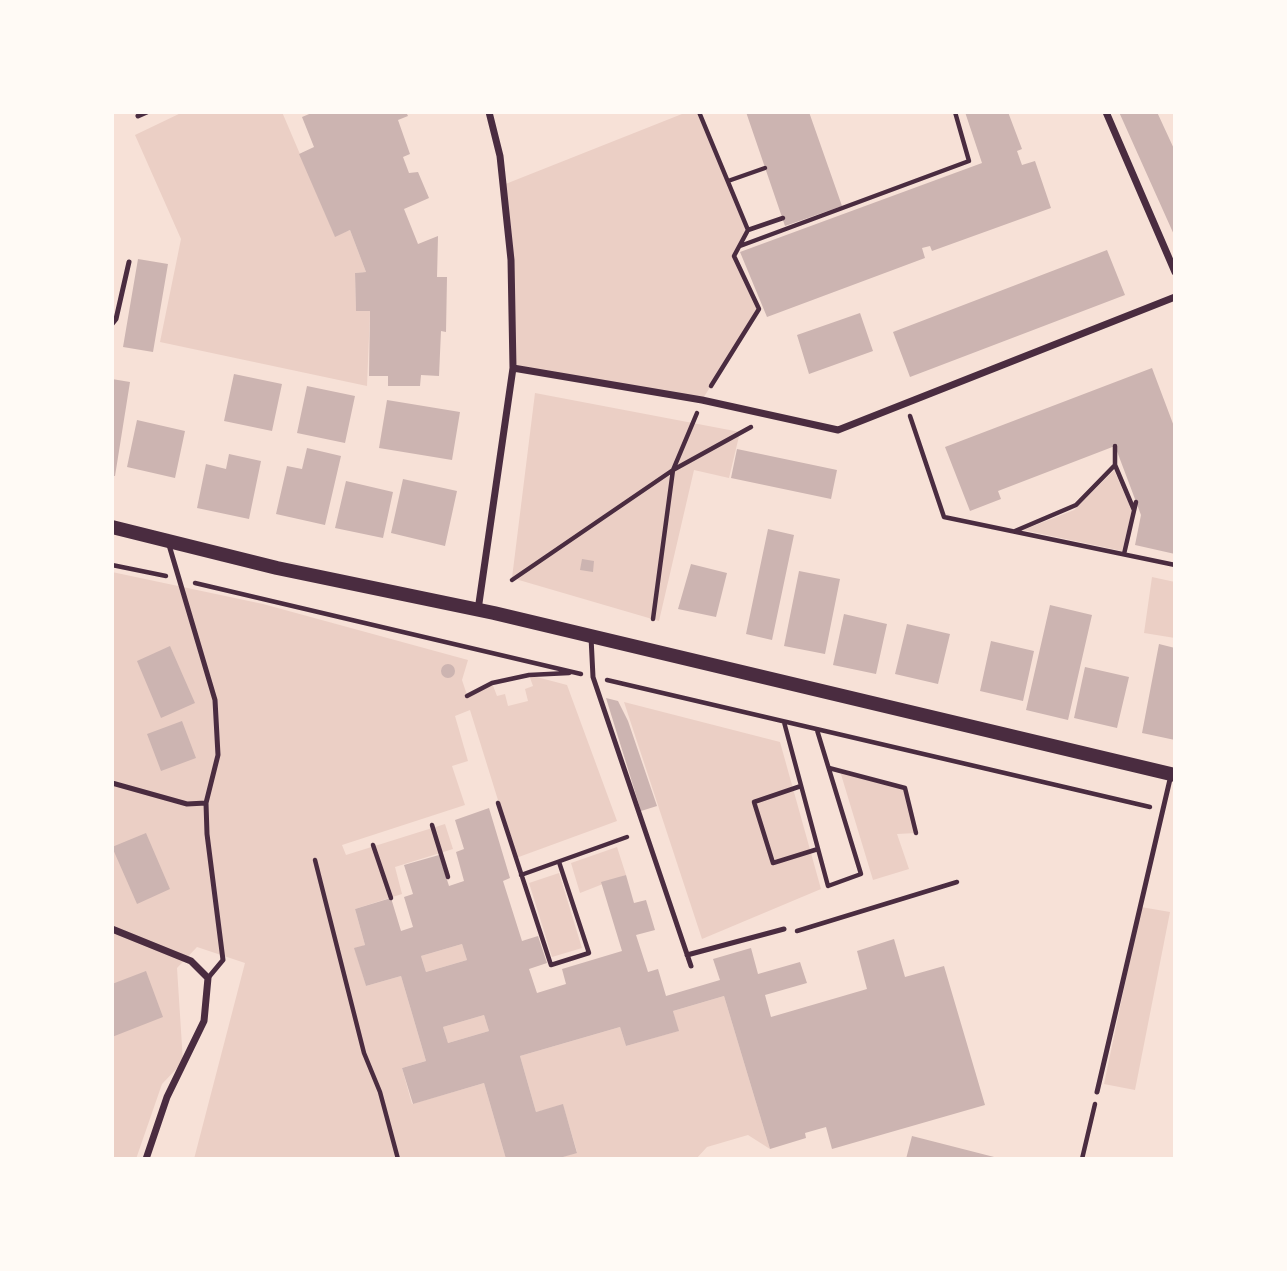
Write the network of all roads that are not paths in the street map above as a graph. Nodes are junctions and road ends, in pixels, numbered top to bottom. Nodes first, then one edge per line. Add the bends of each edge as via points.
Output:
1 (147, 112) edge
2 (489, 112) edge
3 (1106, 112) edge
4 (138, 116) dead end
5 (128, 262) dead end
6 (1175, 272) edge
7 (1175, 298) edge
8 (112, 324) edge
9 (513, 368) junction
10 (112, 527) edge
11 (168, 541) junction
12 (478, 610) junction
13 (591, 637) junction
14 (1173, 774) edge
15 (112, 783) edge
16 (206, 803) junction
17 (112, 929) edge
18 (785, 929) road end
19 (687, 955) junction
20 (691, 966) dead end
21 (208, 978) junction
22 (1097, 1093) road end
23 (146, 1159) edge

1 - 4 lane
2 - 9 street via 500,156 511,260
3 - 6 street
5 - 8 lane
7 - 9 street via 838,430 702,400
9 - 12 street
10 - 11 main road
11 - 12 main road
11 - 16 lane via 215,700 218,755
12 - 13 main road
13 - 14 main road
13 - 19 lane via 593,677
14 - 22 lane
15 - 16 lane via 187,804
16 - 21 lane via 223,960
17 - 21 street via 191,961
18 - 19 lane
19 - 20 lane
21 - 23 street via 204,1021 167,1097

